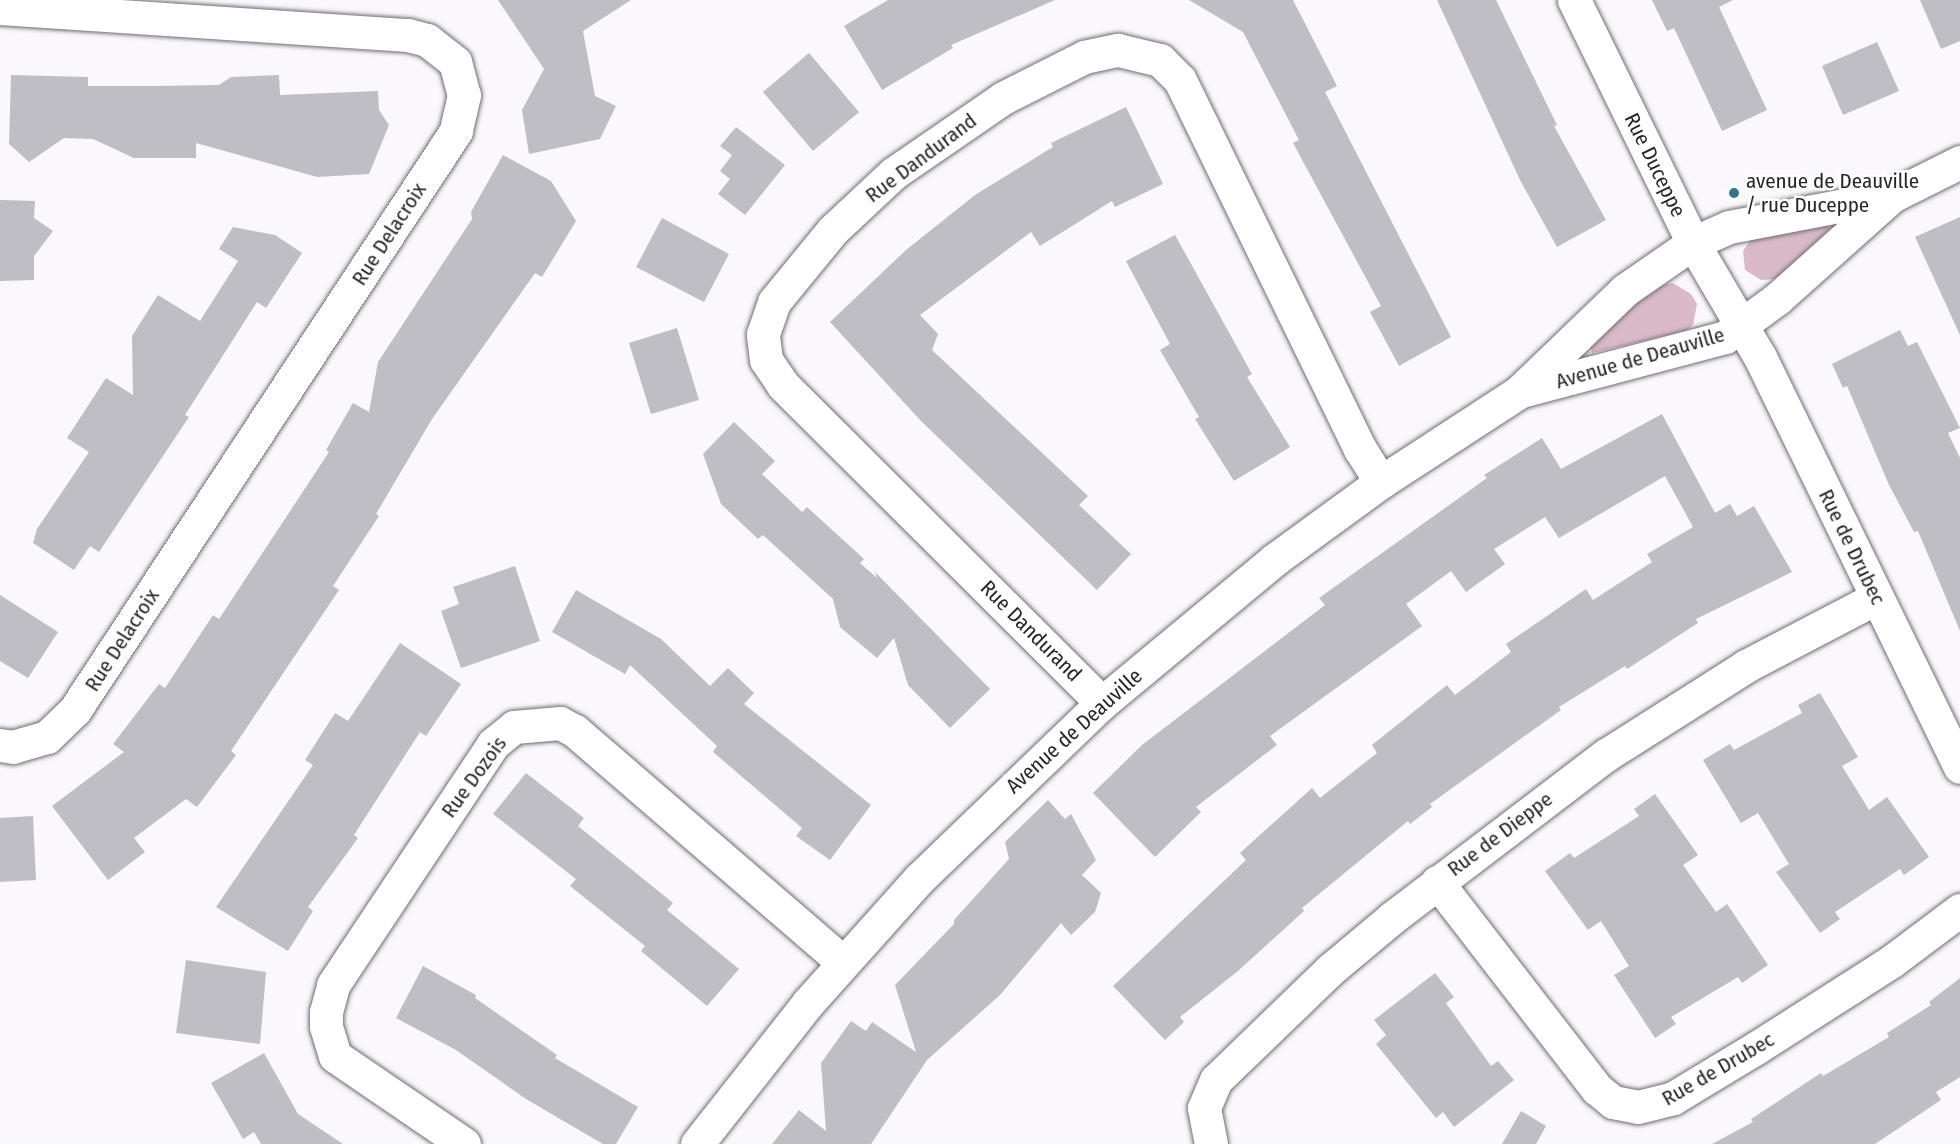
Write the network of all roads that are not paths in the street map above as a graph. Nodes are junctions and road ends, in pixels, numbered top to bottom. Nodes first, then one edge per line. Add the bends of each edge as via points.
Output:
1 (1574, 0) edge
2 (0, 8) edge
3 (1960, 162) edge
4 (1892, 196) junction
5 (1693, 243) junction
6 (1742, 327) junction
7 (1519, 392) junction
8 (1381, 482) junction
9 (1876, 598) junction
10 (1102, 703) junction
11 (0, 745) edge
12 (1960, 767) edge
13 (1437, 882) junction
14 (1960, 910) edge
15 (843, 962) junction
16 (464, 1144) edge
17 (697, 1144) edge
18 (1211, 1144) edge

1 - 5 street, Rue Duceppe
2 - 11 street, Rue Delacroix via 408,35 427,40 455,62 464,95 456,131 75,710 47,737 13,747
3 - 4 street, Avenue de Deauville
4 - 5 street, Avenue de Deauville via 1729,227
4 - 6 street, Avenue de Deauville
5 - 6 street, Rue Duceppe
5 - 7 street, Avenue de Deauville via 1625,290
6 - 7 street, Avenue de Deauville via 1706,343
6 - 9 street, Rue de Drubec
7 - 8 street, Avenue de Deauville
8 - 10 street, Avenue de Deauville via 1274,560
8 - 10 street, Rue Dandurand via 1360,449 1180,80 1160,60 1118,50 1084,57 1003,98 894,173 833,230 774,302 763,334 766,360 783,385
9 - 12 street, Rue de Drubec
9 - 13 street, Rue de Dieppe via 1746,666 1606,755
10 - 15 street, Avenue de Deauville via 966,833
13 - 14 street, Rue de Drubec via 1597,1089 1613,1102 1638,1107 1673,1098 1756,1048 1892,961
13 - 18 street, Rue de Dieppe via 1331,969 1232,1061 1212,1087 1204,1107
15 - 16 street, Rue Dozois via 575,731 560,723 514,727 493,744 333,985 326,1011 335,1056
15 - 17 street, Avenue de Deauville via 750,1073

